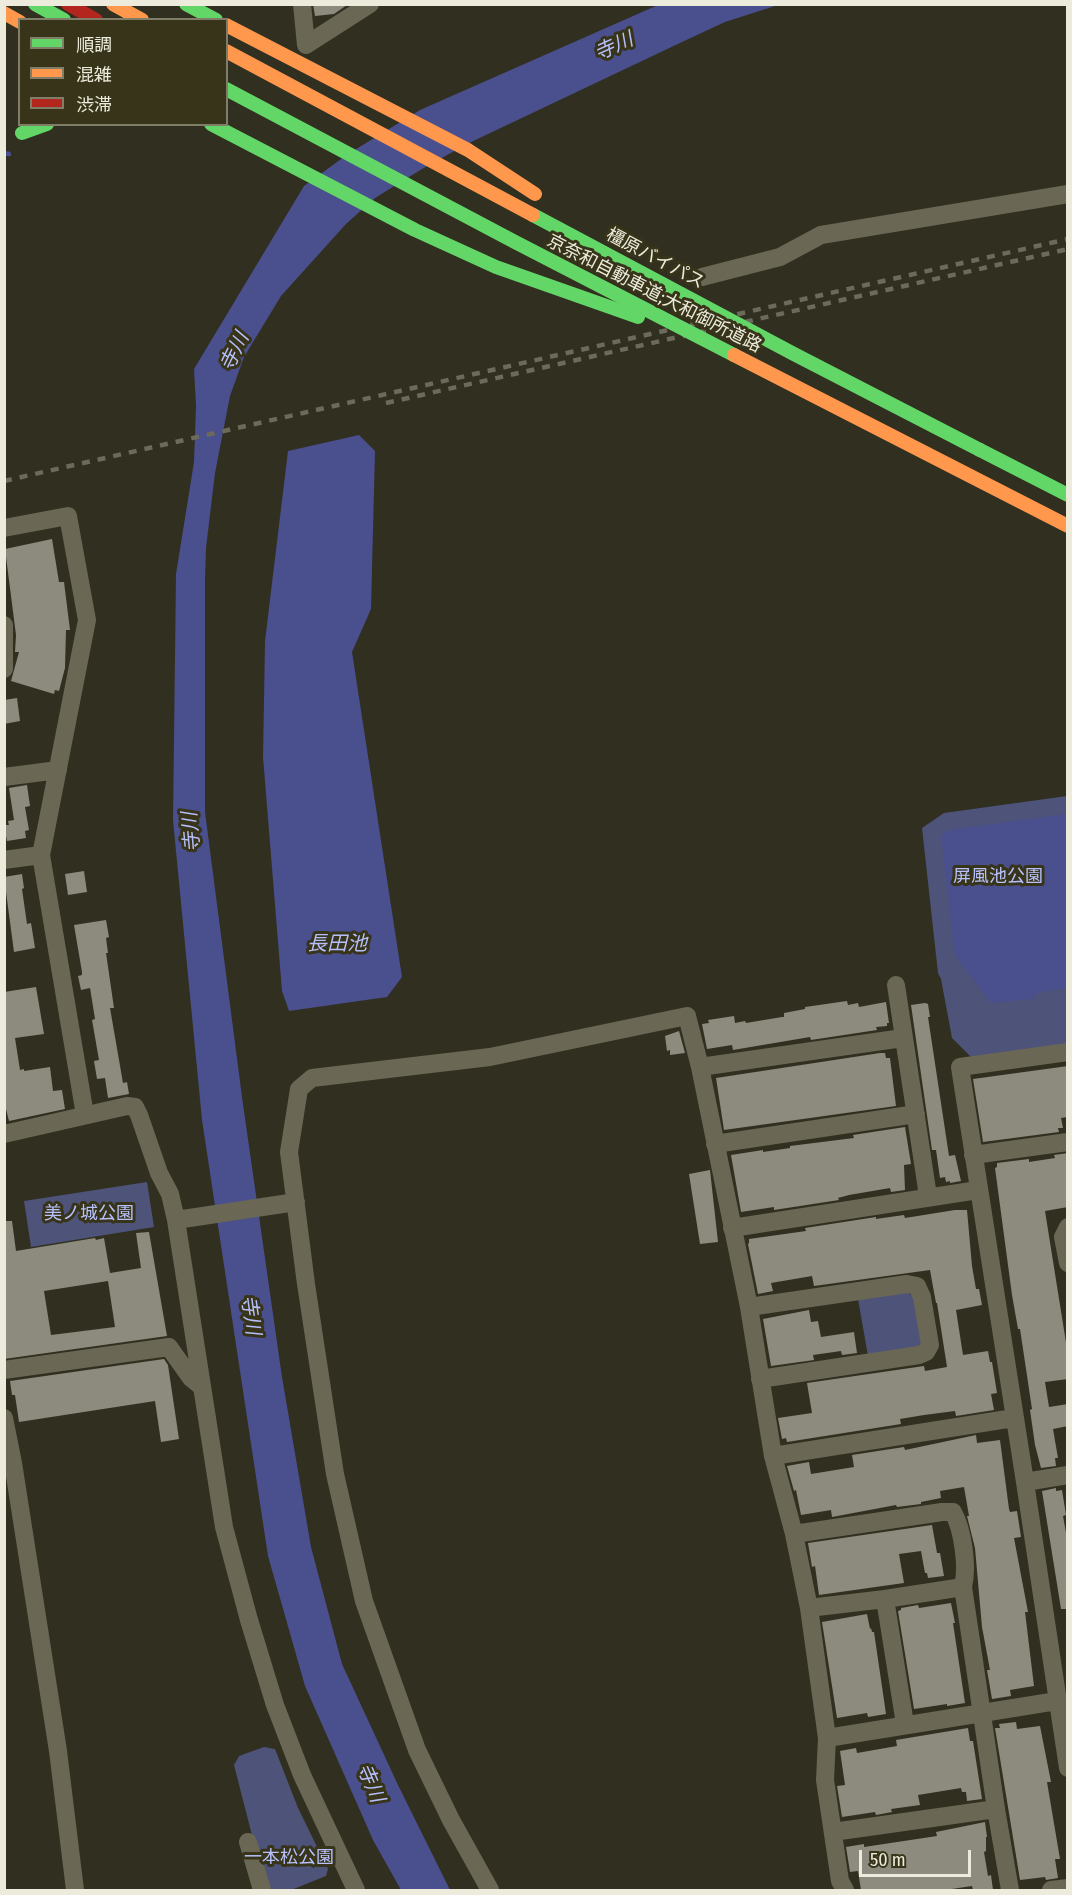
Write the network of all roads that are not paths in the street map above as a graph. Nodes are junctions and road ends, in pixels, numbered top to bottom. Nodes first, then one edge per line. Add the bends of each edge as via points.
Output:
1 (35, 4) edge
2 (68, 4) edge
3 (113, 4) edge
4 (139, 4) edge
5 (186, 4) edge
6 (302, 4) edge
7 (370, 4) edge
8 (4, 13) edge
9 (342, 13) edge
10 (158, 15) dead end
11 (60, 18) edge
12 (92, 18) edge
13 (138, 18) edge
14 (212, 18) edge
15 (18, 21) edge
16 (228, 26) edge
17 (306, 45) junction
18 (228, 52) edge
19 (228, 59) edge
20 (228, 65) edge
21 (228, 90) edge
22 (228, 104) edge
23 (40, 126) edge
24 (215, 126) edge
25 (13, 134) edge
26 (1068, 194) edge
27 (543, 198) dead end
28 (613, 242) dead end
29 (702, 277) dead end
30 (666, 327) junction
31 (792, 353) junction
32 (1068, 495) edge
33 (1068, 501) edge
34 (1068, 526) edge
35 (4, 528) edge
36 (1068, 531) edge
37 (4, 625) edge
38 (4, 669) edge
39 (58, 770) junction
40 (4, 777) edge
41 (41, 855) junction
42 (4, 860) edge
43 (896, 985) dead end
44 (903, 1038) junction
45 (1068, 1053) edge
46 (700, 1067) junction
47 (916, 1114) junction
48 (85, 1115) junction
49 (4, 1134) edge
50 (1068, 1142) edge
51 (715, 1144) junction
52 (973, 1155) junction
53 (978, 1190) junction
54 (928, 1196) junction
55 (290, 1203) junction
56 (180, 1219) junction
57 (1068, 1227) edge
58 (732, 1228) junction
59 (1068, 1263) edge
60 (749, 1307) junction
61 (4, 1370) edge
62 (760, 1379) junction
63 (202, 1387) junction
64 (4, 1418) edge
65 (1014, 1418) junction
66 (773, 1456) junction
67 (1068, 1475) edge
68 (1025, 1482) junction
69 (794, 1534) junction
70 (963, 1587) junction
71 (885, 1599) junction
72 (809, 1608) junction
73 (1057, 1701) junction
74 (983, 1714) junction
75 (905, 1724) junction
76 (827, 1738) junction
77 (1068, 1768) edge
78 (996, 1809) junction
79 (833, 1832) junction
80 (248, 1842) dead end
81 (1068, 1888) edge
82 (75, 1890) edge
83 (262, 1890) edge
84 (356, 1890) edge
85 (490, 1890) edge
86 (845, 1890) edge
87 (1010, 1890) edge
88 (1051, 1890) edge

1 - 11 main road
2 - 12 main road
3 - 13 main road
4 - 10 main road
5 - 14 main road
6 - 17 street
7 - 9 street
8 - 15 main road
9 - 17 street
16 - 27 main road, bridge via 468,150
17 - 19 main road
18 - 31 main road, 橿原バイパス, bridge
20 - 33 main road, 京奈和自動車道;大和御所道路 via 525,223
21 - 34 main road, 京奈和自動車道;大和御所道路, bridge
22 - 30 main road
23 - 25 main road
24 - 30 main road via 495,267
26 - 29 street via 821,235 780,256
28 - 31 main road, bridge
30 - 36 main road, bridge
31 - 32 main road, 橿原バイパス, bridge
35 - 39 street via 68,516 87,620
37 - 38 street
39 - 40 street
39 - 41 street
41 - 42 street
41 - 48 street
43 - 44 street
44 - 46 street
44 - 47 street
45 - 52 street via 960,1067
46 - 51 street
46 - 55 street via 687,1016 490,1057 312,1078 299,1089 289,1152
47 - 51 street
47 - 54 street
48 - 49 street
48 - 56 street via 135,1107
50 - 52 street
51 - 58 street
52 - 53 street
53 - 54 street
53 - 65 street
54 - 58 street
55 - 56 street
55 - 85 street via 335,1474 364,1601 417,1750
56 - 63 street
57 - 59 street via 1063,1237
58 - 60 street
60 - 62 street
60 - 62 street via 907,1284 917,1286 930,1345 927,1352 919,1355
61 - 63 street via 169,1347
62 - 66 street
63 - 84 street via 224,1527 275,1706
64 - 82 street via 58,1751
65 - 66 street
65 - 68 street
66 - 69 street
67 - 68 street
68 - 73 street
69 - 70 street via 953,1512 966,1574
69 - 72 street
70 - 71 street
70 - 74 street
71 - 72 street
71 - 75 street
72 - 76 street
73 - 74 street
73 - 77 street
74 - 75 street
74 - 78 street
75 - 76 street
76 - 79 street via 825,1780
78 - 79 street
78 - 87 street
79 - 86 street via 840,1881
80 - 83 street
81 - 88 street

